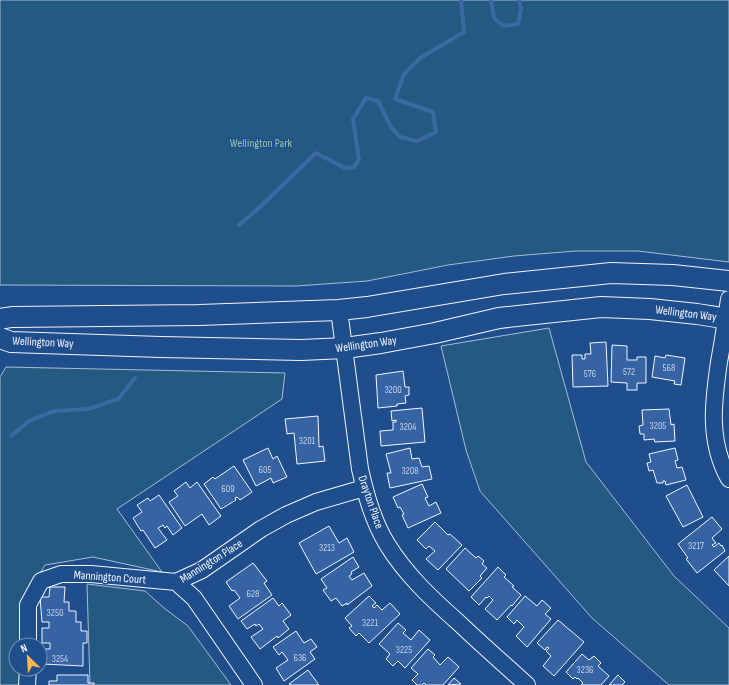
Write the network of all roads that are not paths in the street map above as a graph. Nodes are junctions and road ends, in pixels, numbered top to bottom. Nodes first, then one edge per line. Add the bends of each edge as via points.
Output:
1 (729, 281) edge
2 (729, 299) edge
3 (339, 310) junction
4 (0, 319) edge
5 (727, 319) edge
6 (0, 338) edge
7 (345, 348) junction
8 (729, 479) edge
9 (364, 488) junction
10 (176, 582) junction
11 (28, 637) edge
12 (254, 685) edge
13 (527, 685) edge

1 - 3 main road, Wellington Way via 673,274 611,273 504,284
2 - 5 street
3 - 4 main road, Wellington Way
3 - 7 street, Drayton Place
5 - 7 main road, Wellington Way via 650,309 601,307 499,318 434,333
5 - 8 street via 714,408 716,441
6 - 7 main road, Wellington Way via 11,342 161,347 301,350
7 - 9 street, Drayton Place
9 - 10 street, Mannington Place via 316,502 286,515 202,570
9 - 13 street, Drayton Place via 374,519 386,543 407,573
10 - 11 street, Mannington Court via 91,574 60,574 41,581 28,605
10 - 12 street, Mannington Place via 194,598

